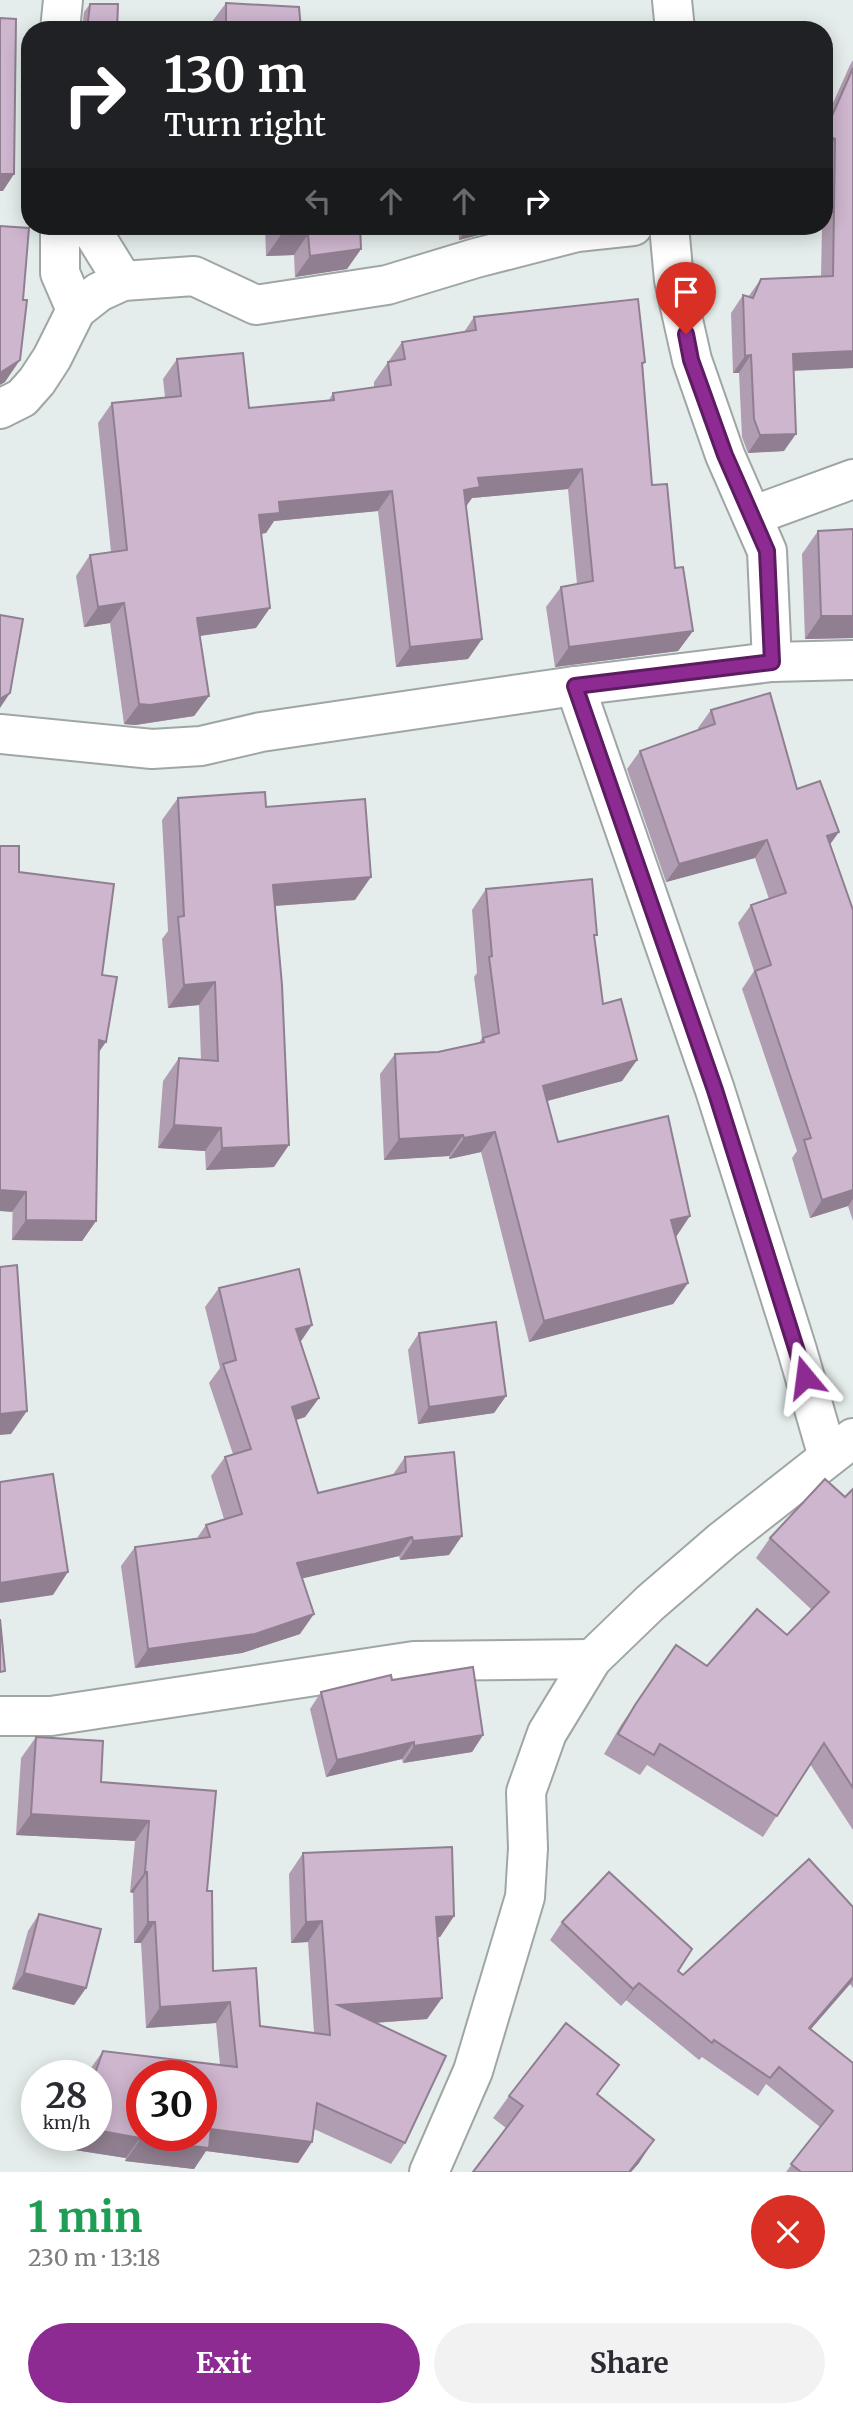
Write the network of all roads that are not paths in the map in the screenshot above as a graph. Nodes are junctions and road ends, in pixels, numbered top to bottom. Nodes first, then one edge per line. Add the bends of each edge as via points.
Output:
1 (63, 0) edge
2 (672, 0) edge
3 (61, 21) edge
4 (674, 21) edge
5 (60, 235) edge
6 (95, 235) edge
7 (565, 235) edge
8 (670, 235) edge
9 (123, 281) junction
10 (76, 310) junction
11 (0, 409) edge
12 (853, 479) edge
13 (752, 516) junction
14 (853, 660) edge
15 (772, 662) junction
16 (575, 686) junction
17 (0, 734) edge
18 (840, 1447) edge
19 (592, 1659) junction
20 (0, 1716) edge
21 (429, 2172) edge

1 - 3 street
2 - 4 street
5 - 10 street via 60,273
6 - 9 street
7 - 9 street via 387,285 257,305 194,276
8 - 13 street via 674,281 691,360
9 - 10 street
10 - 11 street via 37,382 22,398
12 - 13 street
13 - 15 street via 767,551
14 - 15 street
15 - 16 street
16 - 17 street via 261,732 201,746 152,749
16 - 18 street via 715,1090 797,1350
18 - 19 street via 712,1549
19 - 20 street via 415,1661 51,1716
19 - 21 street via 547,1733 526,1792 525,1897 473,2071

